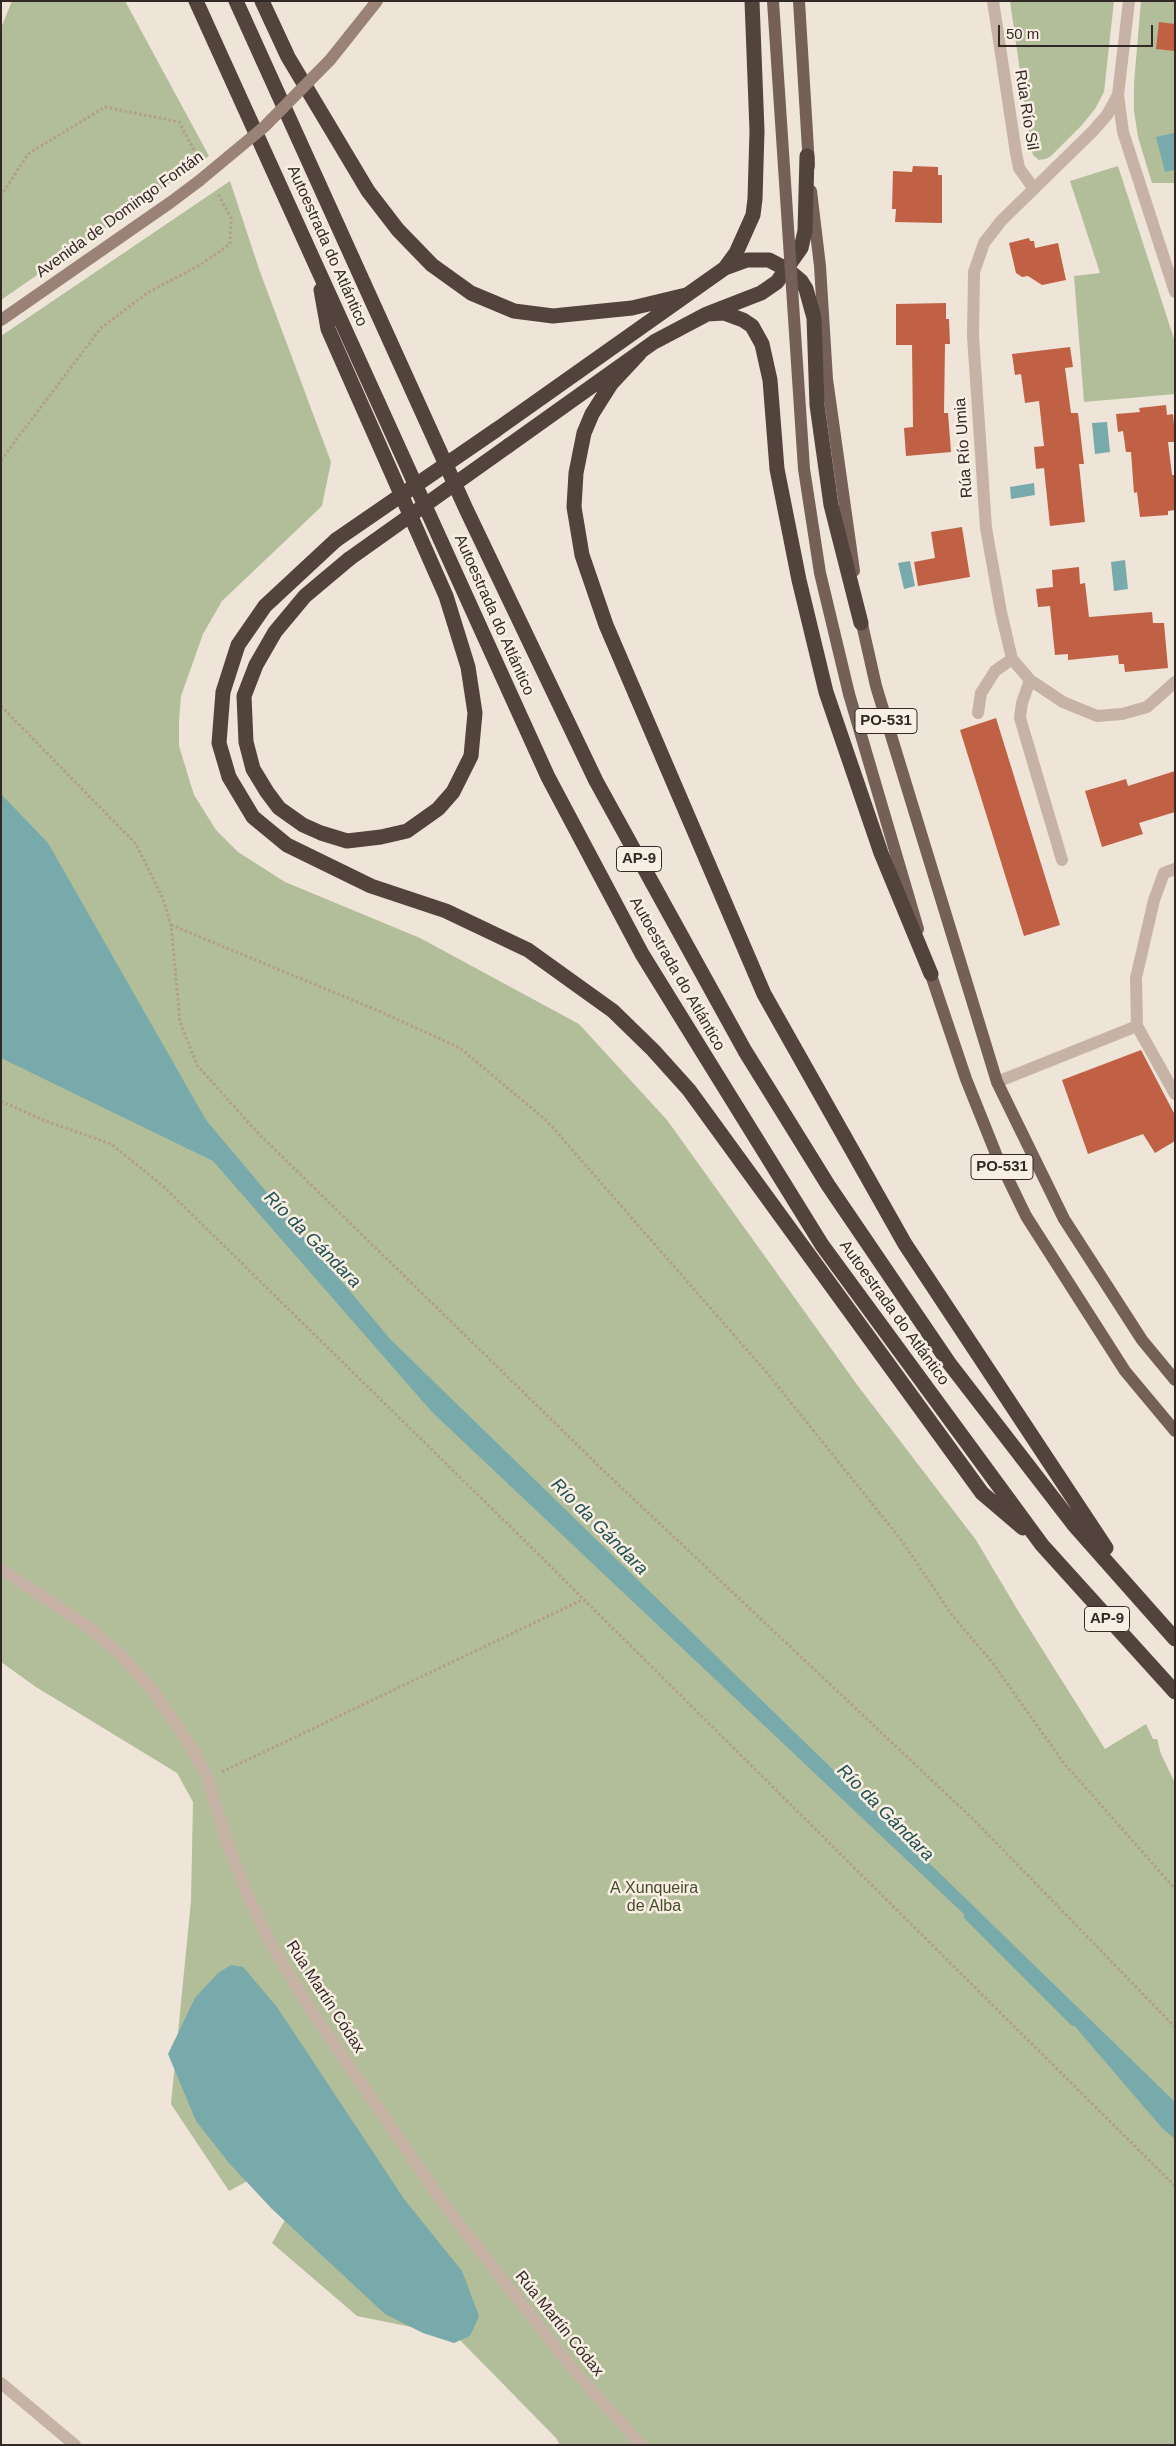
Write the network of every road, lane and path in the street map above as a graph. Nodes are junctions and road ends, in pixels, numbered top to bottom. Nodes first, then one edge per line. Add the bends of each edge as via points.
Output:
1 (196, 1) edge
2 (236, 1) edge
3 (262, 1) edge
4 (377, 1) edge
5 (752, 1) edge
6 (773, 1) edge
7 (799, 1) edge
8 (993, 1) edge
9 (1129, 1) edge
10 (1118, 95) junction
11 (808, 156) junction
12 (200, 161) dead end
13 (1034, 189) junction
14 (218, 194) dead end
15 (1, 196) edge
16 (1170, 263) edge
17 (316, 266) junction
18 (725, 268) junction
19 (788, 270) junction
20 (1175, 292) edge
21 (686, 295) junction
22 (707, 314) junction
23 (1, 320) edge
24 (639, 354) junction
25 (1, 460) edge
26 (861, 623) junction
27 (1012, 659) junction
28 (1030, 680) junction
29 (1175, 682) edge
30 (1, 706) edge
31 (978, 713) dead end
32 (1062, 860) dead end
33 (1175, 869) edge
34 (171, 925) junction
35 (931, 974) junction
36 (1137, 1026) junction
37 (997, 1082) junction
38 (1175, 1094) edge
39 (1, 1101) edge
40 (1175, 1380) edge
41 (1175, 1431) edge
42 (1042, 1545) junction
43 (1, 1570) edge
44 (582, 1600) junction
45 (1149, 1611) junction
46 (1175, 1639) edge
47 (1175, 1692) edge
48 (208, 1779) junction
49 (1175, 1889) edge
50 (1175, 2027) edge
51 (1175, 2186) edge
52 (1, 2383) edge
53 (75, 2445) edge
54 (641, 2445) edge

1 - 17 highway, Autoestrada do Atlántico / AP-9
2 - 45 highway, Autoestrada do Atlántico / AP-9 via 462,500 592,772 745,1051 828,1185 949,1363 1074,1525
3 - 21 highway via 288,57 368,191 398,230 432,265 471,293 514,311 553,316 632,308
4 - 23 main road, Avenida de Domingo Fontán, bridge via 330,60 264,127 171,202
5 - 18 highway via 757,131 755,199 745,236
6 - 35 main road, PO-531, bridge via 804,469 820,573 849,694
7 - 11 main road, PO-531
8 - 13 street, Rúa Río Sil via 1019,168
9 - 10 street
10 - 13 street, Rúa Río Umia via 1094,131
10 - 16 street via 1123,132
11 - 19 highway via 805,232 801,248
11 - 26 main road, PO-531 via 820,266 827,379
12 - 15 path via 179,122 105,107 28,154
13 - 27 street, Rúa Río Umia via 984,243 974,272 972,293 972,336 986,528
14 - 25 path via 231,218 230,244 200,265 147,294 100,329
16 - 20 street
17 - 24 highway, bridge via 328,329 446,596 468,667 475,713 471,756 454,792 438,809 406,831 347,841 303,825 279,808 253,769 246,742 244,696 256,665 275,632 305,596 349,559 508,446
17 - 42 highway, Autoestrada do Atlántico / AP-9 via 548,777 642,954 822,1245
18 - 19 highway via 758,258
18 - 21 highway
19 - 22 highway via 761,293
19 - 26 highway via 802,282 814,318 817,405 831,505
21 - 42 highway, bridge via 336,540 265,606 238,645 222,692 219,744 229,778 253,817 287,845 363,882 446,911 528,950 613,1011 689,1090 982,1493
22 - 24 highway
22 - 35 highway via 724,313 743,320 752,326 762,344 770,380 777,468 826,692 881,853
24 - 45 highway via 611,384 592,414 584,433 576,473 574,507 582,555 606,625 764,994 905,1244 1076,1506
26 - 37 main road, PO-531 via 876,686
27 - 28 street, Rúa Río Umia
27 - 31 street via 995,671 981,693
28 - 29 street, Rúa Río Umia via 1063,702 1097,716 1147,707
28 - 32 street via 1020,718
30 - 34 path via 136,844 163,899
33 - 36 street via 1164,873 1154,900 1136,978
34 - 49 path via 460,1048 547,1121 762,1367 830,1450 902,1541 952,1615 992,1662 1063,1762
34 - 50 path via 180,1022 197,1065 256,1131 605,1472 974,1820
35 - 41 main road, PO-531 via 966,1079 996,1154 1026,1216 1125,1371
36 - 37 street
36 - 38 street
37 - 40 main road, PO-531 via 1064,1219 1142,1340
39 - 44 path via 111,1144 162,1185
42 - 47 highway, Autoestrada do Atlántico / AP-9
43 - 48 street, Rúa Martín Códax via 88,1626 119,1653 154,1692
44 - 48 path
44 - 51 path
45 - 46 highway, Autoestrada do Atlántico / AP-9
48 - 54 street, Rúa Martín Códax via 248,1896 270,1942 311,2010 446,2207 573,2369
52 - 53 street

